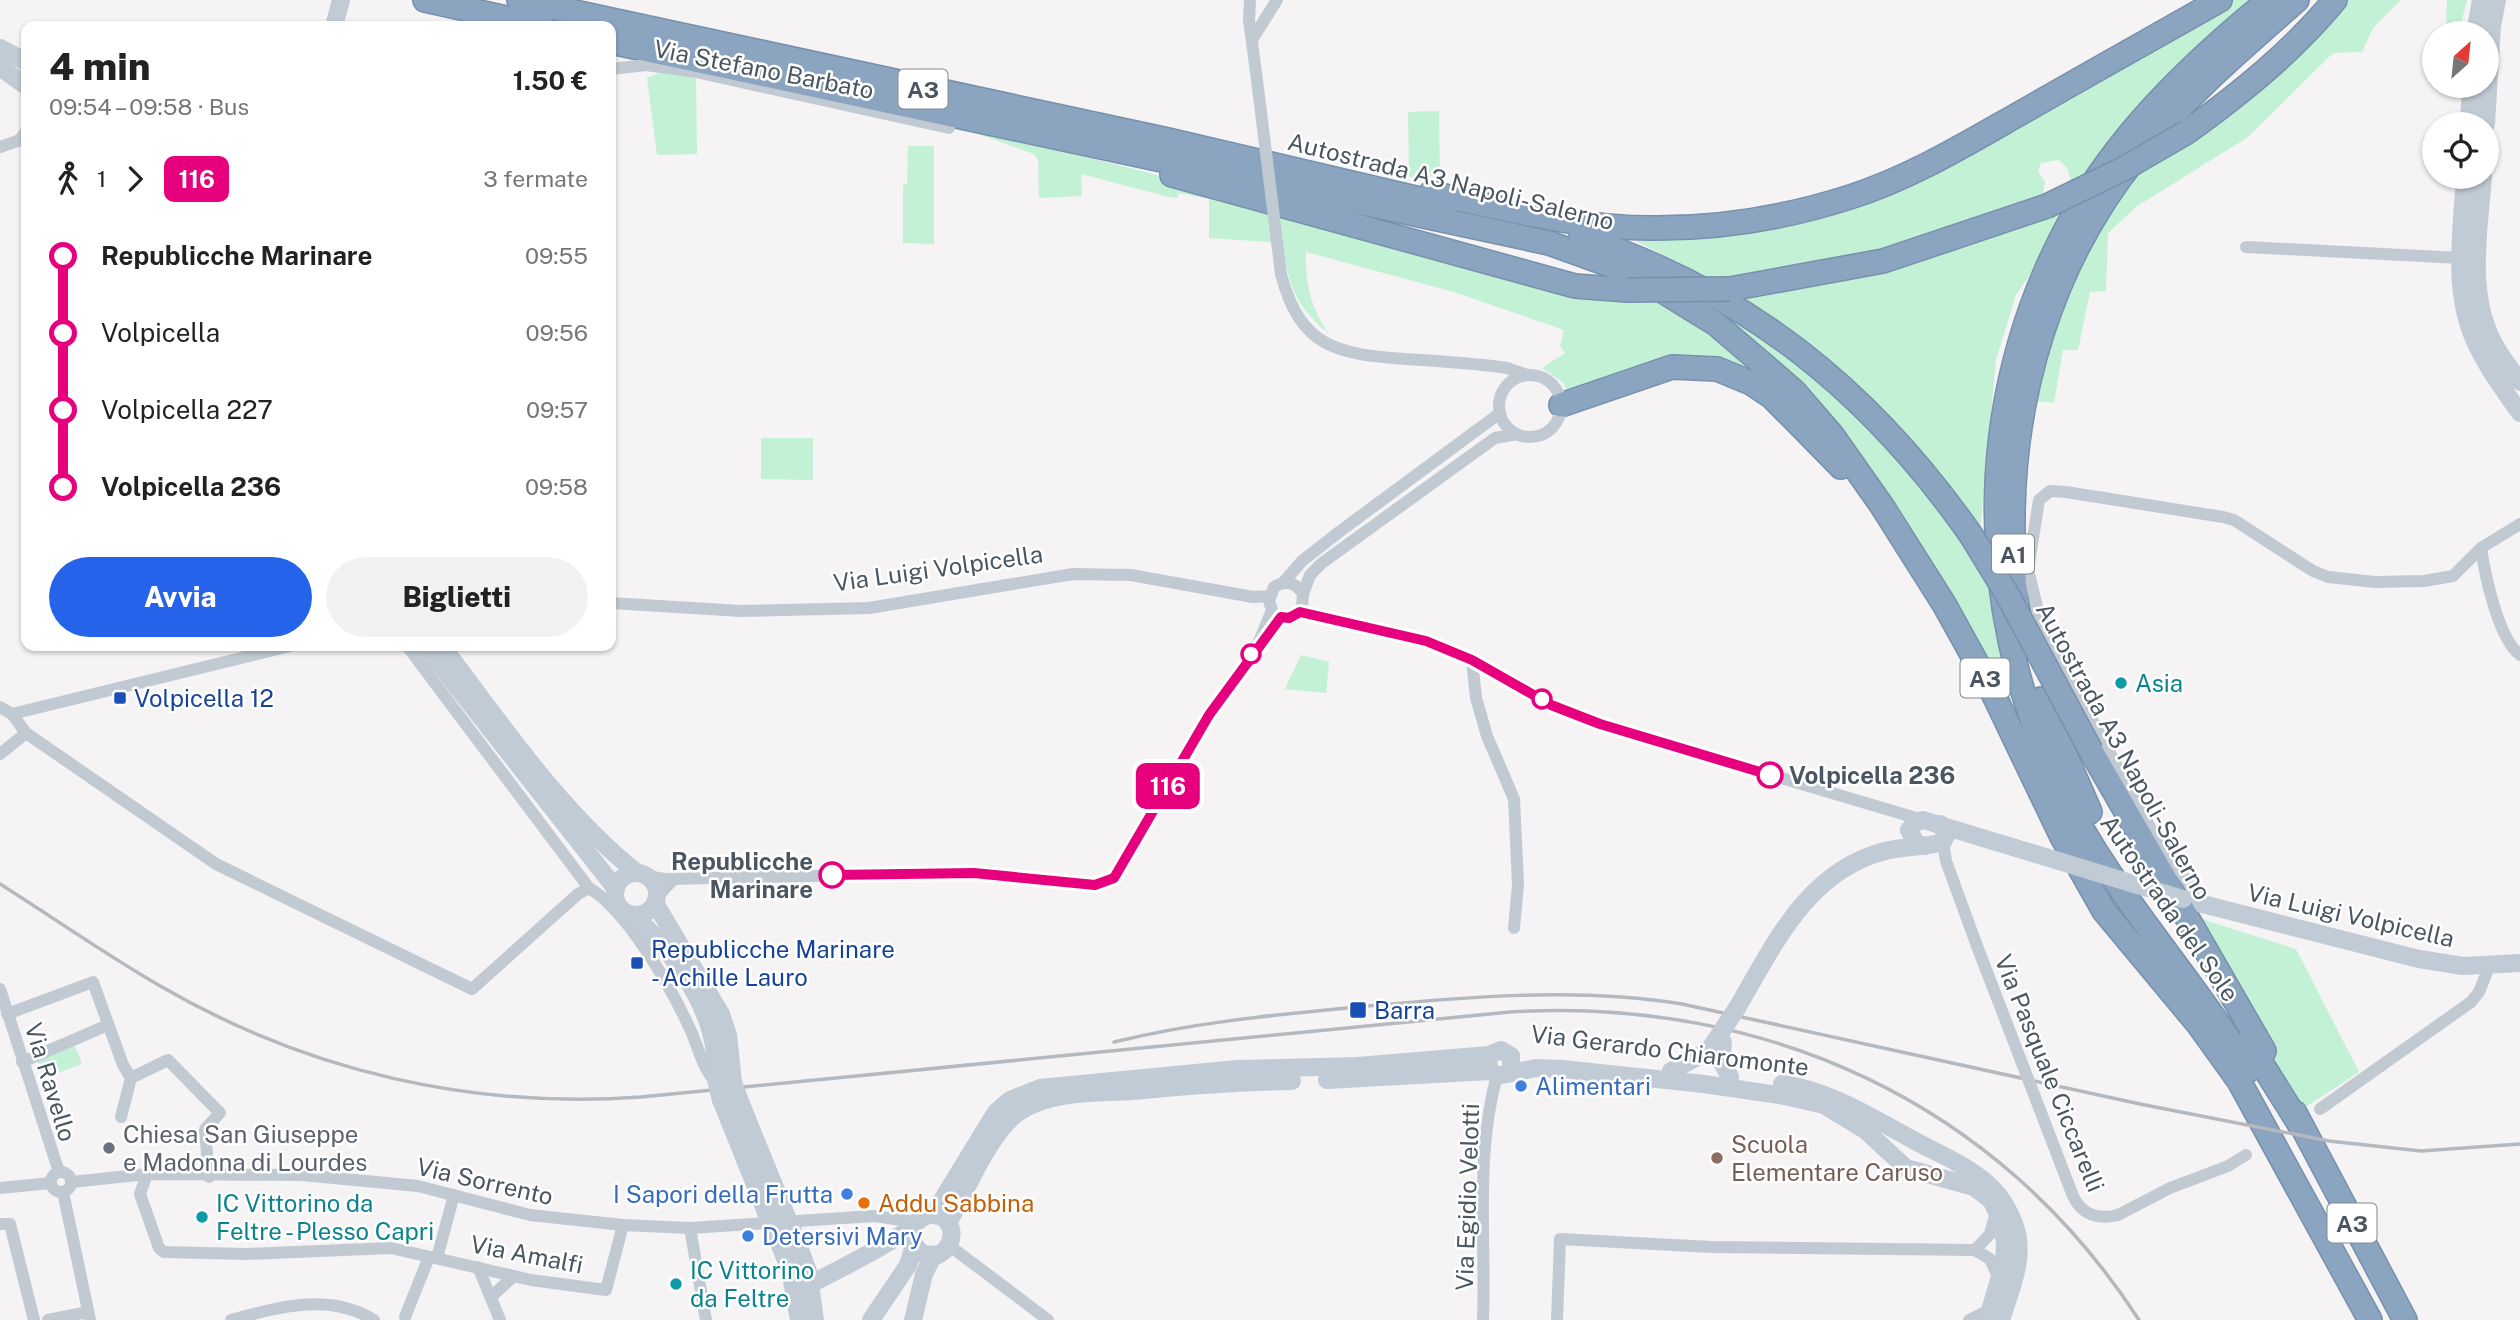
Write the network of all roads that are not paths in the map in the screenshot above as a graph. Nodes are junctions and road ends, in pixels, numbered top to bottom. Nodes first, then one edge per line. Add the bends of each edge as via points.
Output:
1 (341, 0) edge
2 (425, 0) edge
3 (519, 0) edge
4 (541, 0) edge
5 (1250, 0) edge
6 (1263, 0) edge
7 (1269, 0) edge
8 (1277, 0) edge
9 (2220, 0) edge
10 (2269, 0) edge
11 (2297, 0) edge
12 (2335, 0) edge
13 (2481, 0) edge
14 (2497, 0) edge
15 (335, 21) edge
16 (520, 21) edge
17 (580, 21) edge
18 (587, 21) edge
19 (2477, 21) edge
20 (616, 32) edge
21 (616, 33) edge
22 (1255, 34) junction
23 (0, 48) edge
24 (21, 59) edge
25 (0, 67) edge
26 (616, 68) edge
27 (21, 82) edge
28 (2487, 112) edge
29 (1015, 127) junction
30 (949, 128) dead end
31 (21, 138) edge
32 (0, 147) edge
33 (1328, 176) junction
34 (2464, 189) edge
35 (2482, 189) edge
36 (2246, 247) dead end
37 (2460, 258) junction
38 (1491, 366) junction
39 (1527, 375) junction
40 (2520, 382) edge
41 (1505, 388) junction
42 (1561, 405) junction
43 (1500, 413) junction
44 (2520, 413) edge
45 (1517, 435) junction
46 (2520, 524) edge
47 (2482, 548) junction
48 (1283, 583) junction
49 (1270, 596) junction
50 (616, 604) edge
51 (1305, 606) junction
52 (1277, 613) junction
53 (270, 651) edge
54 (411, 651) edge
55 (429, 651) edge
56 (446, 651) edge
57 (2520, 655) edge
58 (1472, 660) junction
59 (0, 708) edge
60 (12, 715) junction
61 (2009, 729) junction
62 (26, 733) junction
63 (0, 754) edge
64 (1928, 834) junction
65 (642, 875) junction
66 (674, 879) junction
67 (589, 888) junction
68 (616, 889) junction
69 (656, 900) junction
70 (2189, 900) junction
71 (633, 915) junction
72 (1514, 928) dead end
73 (2520, 963) edge
74 (2489, 967) junction
75 (0, 989) edge
76 (6, 1009) junction
77 (108, 1025) junction
78 (1714, 1056) junction
79 (22, 1062) junction
80 (1500, 1066) junction
81 (131, 1078) junction
82 (727, 1091) junction
83 (2320, 1109) dead end
84 (121, 1117) dead end
85 (2300, 1125) junction
86 (1913, 1140) junction
87 (2246, 1155) dead end
88 (1896, 1162) junction
89 (146, 1174) junction
90 (209, 1177) junction
91 (55, 1178) junction
92 (72, 1182) junction
93 (0, 1188) edge
94 (63, 1192) junction
95 (454, 1195) junction
96 (1996, 1212) junction
97 (0, 1224) edge
98 (623, 1225) junction
99 (790, 1226) junction
100 (690, 1228) junction
101 (919, 1230) junction
102 (950, 1246) junction
103 (1975, 1250) junction
104 (933, 1256) junction
105 (433, 1257) junction
106 (478, 1267) junction
107 (514, 1276) junction
108 (1999, 1279) junction
109 (811, 1284) junction
110 (491, 1297) junction
111 (89, 1316) edge
112 (1993, 1316) edge
113 (405, 1317) dead end
114 (34, 1320) edge
115 (48, 1320) edge
116 (230, 1320) edge
117 (374, 1320) edge
118 (500, 1320) edge
119 (706, 1320) edge
120 (799, 1320) edge
121 (815, 1320) edge
122 (871, 1320) edge
123 (913, 1320) edge
124 (1048, 1320) edge
125 (1483, 1320) edge
126 (1557, 1320) edge
127 (1969, 1320) edge
128 (2371, 1320) edge
129 (2385, 1320) edge
130 (2405, 1320) edge

1 - 15 street
2 - 16 highway
3 - 17 highway, Autostrada A3 Napoli-Salerno / A3
4 - 18 highway
5 - 22 street via 1249,20
6 - 7 street
8 - 22 street
9 - 33 highway via 1940,159 1851,197 1760,219 1668,228 1608,226
10 - 129 highway, Autostrada del Sole / A1 via 2146,116 2082,200 2056,248 2018,341 2006,397 1997,468 1996,556 2019,680 2061,789 2101,861 2262,1089
11 - 85 highway, Autostrada del Sole / A1 via 2170,119 2106,198 2079,246 2039,341 2024,401 2015,450 2012,515 2018,610 2028,660 2078,788 2119,863 2253,1049
12 - 29 highway, bridge via 2258,78 2187,132 2047,206 1883,261 1730,289 1575,286 1135,165
13 - 19 street
14 - 28 street
20 - 33 highway, Autostrada A3 Napoli-Salerno / A3
21 - 29 highway, Autostrada A3 Napoli-Salerno / A3
22 - 38 street, bridge via 1281,274 1296,314 1330,347 1359,355
23 - 24 street
25 - 27 street
26 - 30 street, Via Stefano Barbato via 646,65 696,72
29 - 61 highway, Autostrada A3 Napoli-Salerno / A3 via 1549,243 1635,274 1682,301 1755,355 1832,435 1944,604
31 - 32 street
33 - 85 highway, Autostrada A3 Napoli-Salerno / A3, bridge via 1578,236 1625,252 1709,291 1784,339 1857,399 1933,481 1971,535 2272,1065
34 - 37 street
35 - 40 street via 2479,295 2492,341
36 - 37 street
37 - 44 street via 2462,301 2474,339
38 - 39 street
38 - 41 street
39 - 41 street
39 - 42 street via 1552,384
41 - 43 street
42 - 45 street via 1548,432 1538,437
42 - 61 highway via 1672,366 1717,369 1772,397 1862,493
43 - 45 street
43 - 48 street via 1331,538
45 - 51 street via 1495,438 1347,544 1310,575
46 - 47 street
47 - 57 street via 2499,618
47 - 70 street via 2453,576 2375,582 2328,577 2223,517 2066,492 2050,491 2039,500 2028,570 2042,627 2158,842 2192,887
48 - 49 street via 1274,587
48 - 51 street via 1295,584
49 - 50 street, Via Luigi Volpicella via 1253,597 1131,575 1073,574 869,608 741,611
49 - 52 street
51 - 52 street via 1289,618
51 - 58 street, Via Luigi Volpicella via 1426,641
52 - 66 street via 1209,715 1114,878 1095,885 974,873
53 - 60 street
54 - 67 street
55 - 68 street
56 - 65 street via 562,801 586,828
58 - 64 street, Via Luigi Volpicella via 1551,705 1600,724 1894,812
58 - 72 street via 1487,736 1514,799 1518,885
59 - 60 street
60 - 62 street
61 - 128 highway, Autostrada A3 Napoli-Salerno / A3 via 2104,911 2239,1081
62 - 63 street
62 - 67 street via 216,864 472,989
64 - 70 street, Via Luigi Volpicella, bridge via 1971,835
64 - 78 street, bridge via 1833,876 1808,896 1737,1008
64 - 87 street, Via Pasquale Ciccarelli, bridge via 1946,861 2077,1205 2105,1218 2118,1215
65 - 66 street
65 - 68 street via 624,878
65 - 69 street via 656,886
66 - 69 street
67 - 82 street via 604,897 638,938 690,1030 709,1075
68 - 71 street via 619,905
69 - 71 street via 646,913
69 - 82 street via 721,1014 728,1035
70 - 74 street, Via Luigi Volpicella via 2419,959
71 - 82 street via 654,934 692,990
73 - 74 street, Via Luigi Volpicella
74 - 83 street via 2471,1002
75 - 76 street, Via Ravello
76 - 77 street via 93,982
76 - 79 street, Via Ravello
77 - 79 street
77 - 81 street
78 - 80 street, Via Gerardo Chiaromonte via 1562,1069
78 - 80 street, Via Gerardo Chiaromonte via 1671,1071 1556,1057
78 - 86 street, Via Gerardo Chiaromonte via 1730,1077 1810,1089
78 - 88 street, Via Gerardo Chiaromonte via 1784,1096 1824,1105 1865,1130
79 - 91 street, Via Ravello
80 - 101 street, Via Gerardo Chiaromonte via 1237,1082 1040,1101 1020,1111 1000,1131
80 - 125 street, Via Egidio Velotti via 1486,1143
81 - 84 street
81 - 90 street via 168,1060 220,1114 205,1129
82 - 99 street, bridge via 775,1211
85 - 130 highway, Autostrada A3 Napoli-Salerno / A3
86 - 88 street via 1901,1144
86 - 112 street, Via Gerardo Chiaromonte via 1978,1176 2007,1206 2016,1228 2018,1260
88 - 96 street, Via Gerardo Chiaromonte via 1974,1187 1991,1200
89 - 90 street, Via Sorrento
89 - 92 street, Via Sorrento
89 - 105 street, Via Amalfi via 141,1194 164,1252 246,1254 376,1247
90 - 95 street, Via Sorrento via 369,1179
91 - 92 street via 68,1174
91 - 93 street
91 - 94 street via 56,1191
92 - 94 street
94 - 111 street
95 - 98 street, Via Sorrento via 530,1215
95 - 105 street
96 - 103 street via 1990,1234
96 - 108 street, Via Gerardo Chiaromonte via 2006,1243
97 - 114 street via 9,1224
98 - 100 street, Via Sorrento
98 - 107 street, Via Amalfi via 606,1290
99 - 100 street, Via Sorrento
99 - 101 street, Via Sorrento via 874,1216
99 - 109 street
99 - 120 street
100 - 119 street
101 - 102 street via 953,1234
101 - 104 street via 922,1254
101 - 109 street
101 - 122 street, Via Gerardo Chiaromonte via 908,1265
102 - 104 street
102 - 124 street
103 - 108 street via 1990,1259
103 - 126 street via 1711,1247 1560,1239
104 - 123 street
105 - 106 street, Via Amalfi
105 - 113 street
106 - 107 street, Via Amalfi
106 - 110 street
107 - 110 street
108 - 112 street, Via Gerardo Chiaromonte
109 - 121 street
110 - 118 street
111 - 115 street
112 - 127 street
116 - 117 street via 313,1303 338,1304

